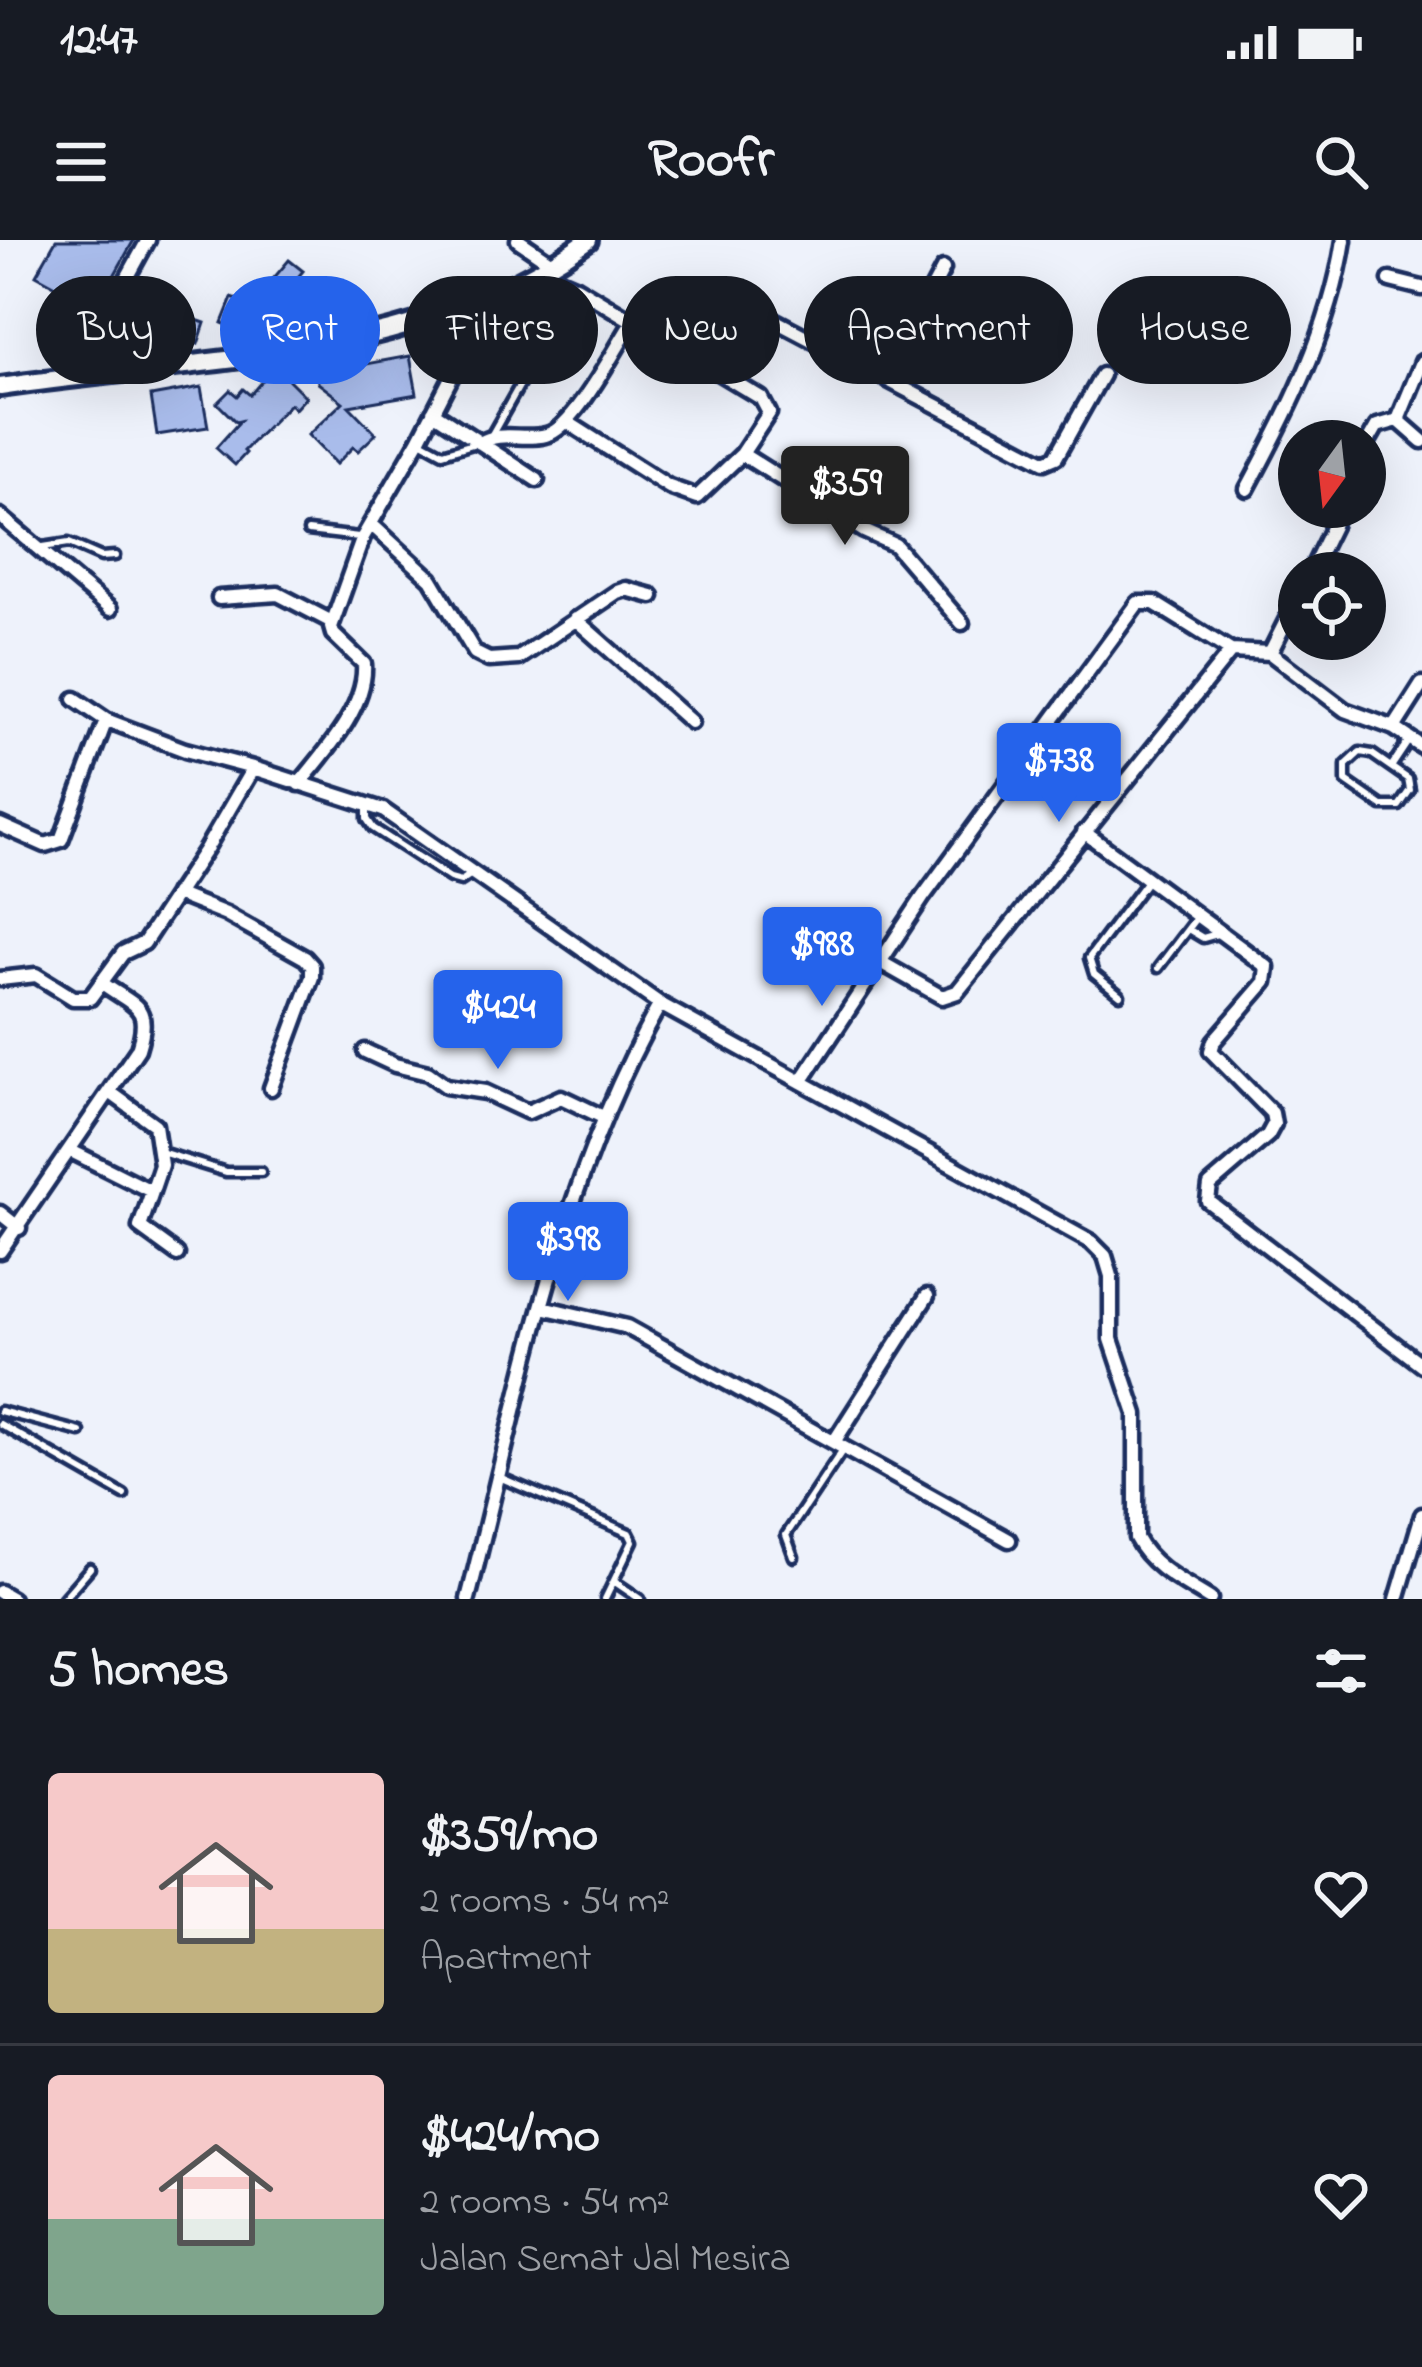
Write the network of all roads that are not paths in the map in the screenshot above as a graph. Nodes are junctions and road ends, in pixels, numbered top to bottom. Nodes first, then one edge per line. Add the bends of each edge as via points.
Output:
1 (148, 240) edge
2 (518, 240) edge
3 (588, 240) edge
4 (1345, 240) edge
5 (548, 268) junction
6 (943, 269) dead end
7 (128, 276) edge
8 (533, 276) edge
9 (560, 276) edge
10 (939, 276) edge
11 (1390, 280) dead end
12 (1422, 287) edge
13 (404, 327) edge
14 (622, 338) edge
15 (196, 360) edge
16 (1422, 362) edge
17 (36, 382) edge
18 (1097, 383) edge
19 (447, 384) edge
20 (519, 384) edge
21 (735, 384) edge
22 (896, 384) edge
23 (0, 387) edge
24 (433, 412) junction
25 (1398, 420) junction
26 (568, 422) junction
27 (1386, 423) edge
28 (486, 439) junction
29 (419, 440) junction
30 (1422, 441) edge
31 (742, 454) junction
32 (536, 480) dead end
33 (1247, 489) dead end
34 (0, 515) edge
35 (370, 524) junction
36 (308, 532) dead end
37 (363, 537) junction
38 (39, 548) junction
39 (115, 556) dead end
40 (652, 596) dead end
41 (219, 598) dead end
42 (110, 608) dead end
43 (575, 619) junction
44 (332, 622) junction
45 (962, 622) dead end
46 (1278, 637) edge
47 (1231, 651) junction
48 (1270, 653) junction
49 (1422, 684) edge
50 (75, 699) dead end
51 (106, 720) junction
52 (691, 722) dead end
53 (1394, 728) junction
54 (1416, 743) edge
55 (1391, 766) junction
56 (253, 768) junction
57 (299, 784) junction
58 (0, 825) edge
59 (1084, 832) junction
60 (1149, 879) junction
61 (176, 894) junction
62 (1198, 915) junction
63 (1188, 929) junction
64 (1220, 931) junction
65 (882, 963) junction
66 (1158, 968) dead end
67 (0, 979) edge
68 (102, 983) junction
69 (1120, 995) dead end
70 (661, 1004) junction
71 (365, 1051) dead end
72 (801, 1082) junction
73 (271, 1088) dead end
74 (111, 1094) junction
75 (605, 1118) junction
76 (71, 1150) junction
77 (157, 1151) junction
78 (261, 1172) dead end
79 (151, 1191) junction
80 (0, 1213) edge
81 (19, 1228) junction
82 (0, 1251) edge
83 (177, 1254) dead end
84 (927, 1296) dead end
85 (542, 1307) junction
86 (1422, 1365) edge
87 (0, 1411) edge
88 (0, 1424) edge
89 (80, 1432) dead end
90 (839, 1445) junction
91 (499, 1477) junction
92 (124, 1495) dead end
93 (1422, 1516) edge
94 (1010, 1540) dead end
95 (794, 1557) dead end
96 (90, 1568) dead end
97 (615, 1582) junction
98 (0, 1592) edge
99 (12, 1599) edge
100 (63, 1599) edge
101 (468, 1599) edge
102 (605, 1599) edge
103 (640, 1599) edge
104 (1210, 1599) edge
105 (1396, 1599) edge

1 - 7 street
2 - 5 street
3 - 5 main road
4 - 33 street via 1308,370
5 - 8 main road
5 - 9 street
6 - 10 street
11 - 12 street
13 - 15 main road
14 - 26 street
16 - 25 street
17 - 23 main road
18 - 22 street via 1050,462
19 - 24 street
20 - 28 lane
21 - 31 street via 765,402 767,419
24 - 28 street
24 - 29 street
25 - 27 street
25 - 30 street
26 - 28 street via 545,436
26 - 31 street via 692,497
28 - 29 lane via 443,453
28 - 32 street
29 - 35 street
31 - 45 street via 896,545
34 - 38 street
35 - 37 street
35 - 43 street via 431,579 475,653 519,658
36 - 37 lane
37 - 44 street
38 - 39 lane via 70,543
38 - 42 street
40 - 43 street via 626,589
41 - 44 street via 274,593
43 - 52 street
44 - 57 street via 333,634 364,664 364,676 349,717
46 - 48 street
47 - 48 street
47 - 59 street
47 - 65 street via 1154,603 1138,603
48 - 53 street via 1343,709
49 - 53 street
50 - 51 street
51 - 56 street
51 - 58 street via 61,840 43,844
53 - 54 street
54 - 55 lane
55 - 55 lane via 1360,752 1344,776 1394,809 1410,784
56 - 57 street
56 - 61 street
57 - 70 street via 383,810
59 - 60 street
59 - 65 street via 952,995 937,995
60 - 62 street
60 - 69 lane via 1089,958 1094,974
61 - 68 street via 144,943 123,953
61 - 73 street via 312,966
62 - 63 lane
62 - 64 street
63 - 64 lane via 1203,938
63 - 66 lane
64 - 86 street via 1268,973 1214,1041 1212,1055 1274,1124 1210,1185 1208,1201
65 - 72 street
67 - 68 street via 36,975 79,1000
68 - 74 street via 146,1023
70 - 72 street
70 - 75 street
71 - 75 street via 528,1112 561,1096
72 - 104 street via 1105,1256 1111,1339 1136,1414 1136,1538 1176,1579
74 - 76 street
74 - 77 street via 153,1122
75 - 85 street via 563,1225
76 - 79 street
76 - 81 street
77 - 78 lane via 226,1172
77 - 79 street via 161,1166
79 - 83 street via 140,1227
80 - 81 street
81 - 82 street
84 - 90 street
85 - 90 street via 627,1327
85 - 91 street
87 - 89 lane
88 - 92 lane
90 - 94 street
90 - 95 lane via 786,1534
91 - 97 lane via 629,1533 629,1556
91 - 101 street
93 - 105 street
96 - 100 lane
97 - 102 lane
97 - 103 lane
98 - 99 street

